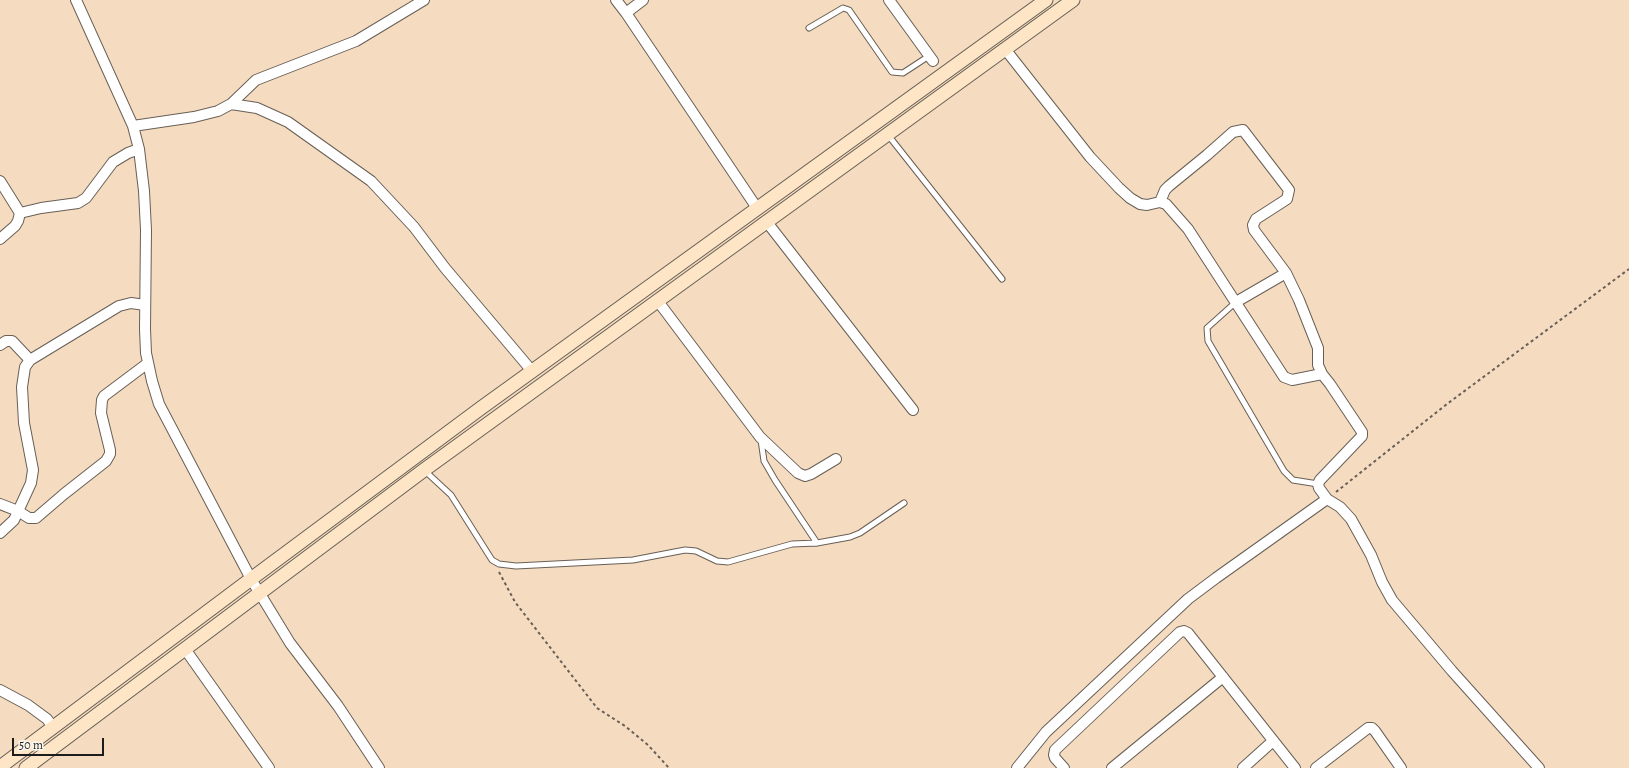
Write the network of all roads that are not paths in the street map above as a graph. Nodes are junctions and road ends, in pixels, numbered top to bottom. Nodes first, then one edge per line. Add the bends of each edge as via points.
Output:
1 (76, 0) edge
2 (424, 0) edge
3 (616, 0) edge
4 (643, 0) edge
5 (889, 0) edge
6 (1046, 0) edge
7 (1073, 0) edge
8 (626, 13) junction
9 (809, 28) dead end
10 (1005, 49) junction
11 (931, 59) joint
12 (231, 104) junction
13 (133, 126) junction
14 (887, 134) junction
15 (138, 149) junction
16 (0, 181) edge
17 (1160, 202) junction
18 (757, 208) junction
19 (20, 213) junction
20 (766, 221) junction
21 (0, 239) edge
22 (1286, 273) junction
23 (1002, 279) dead end
24 (657, 300) junction
25 (1236, 302) junction
26 (145, 305) junction
27 (0, 345) edge
28 (30, 360) junction
29 (148, 363) junction
30 (532, 371) junction
31 (1322, 374) junction
32 (913, 410) dead end
33 (760, 437) junction
34 (836, 459) dead end
35 (424, 470) junction
36 (1318, 484) junction
37 (1328, 499) junction
38 (904, 503) dead end
39 (0, 504) edge
40 (18, 511) junction
41 (0, 533) edge
42 (817, 543) junction
43 (250, 579) junction
44 (259, 592) junction
45 (185, 649) junction
46 (1223, 677) junction
47 (0, 690) edge
48 (53, 727) junction
49 (1273, 741) junction
50 (0, 767) edge
51 (26, 768) edge
52 (269, 768) edge
53 (379, 768) edge
54 (1017, 768) edge
55 (1064, 768) edge
56 (1112, 768) edge
57 (1243, 768) edge
58 (1295, 768) edge
59 (1316, 768) edge
60 (1401, 768) edge
61 (1539, 768) edge

1 - 13 street
2 - 12 street via 356,41 256,80
3 - 8 street
4 - 8 street
5 - 11 street
6 - 18 street
7 - 10 street
8 - 18 street
9 - 11 lane via 843,8 849,10 892,72 903,73
10 - 14 street
10 - 17 street via 1085,151 1119,188 1140,204
12 - 13 street via 194,118
12 - 30 street via 257,108 288,122 371,181 414,227 445,268
13 - 15 street
14 - 20 street
14 - 23 lane
15 - 19 street via 113,162 86,198 78,203
15 - 26 street via 146,230
16 - 19 street
17 - 22 street via 1169,186 1233,132 1243,130 1288,190 1287,199 1256,219 1252,225
17 - 25 street via 1166,204 1188,229
18 - 30 street
19 - 21 street via 15,226
20 - 24 street
20 - 32 street
22 - 25 street
22 - 31 street via 1314,336 1318,348 1318,365
24 - 33 street
24 - 35 street
25 - 31 street via 1284,377 1292,380
25 - 36 lane via 1207,328 1208,341 1284,471 1293,480
26 - 28 street via 130,303 119,306
26 - 29 street via 145,345
27 - 28 street via 12,341
28 - 40 street via 25,367 22,386 24,423 32,470 31,483
29 - 40 street via 102,400 101,413 110,450 109,458 36,518 29,518
29 - 43 street via 159,404
30 - 43 street
31 - 36 street via 1362,432 1362,436
33 - 34 street via 798,473 805,476
33 - 42 lane via 764,461
35 - 42 lane via 451,495 492,560 499,564 516,566 634,560 685,550 728,562 792,544
35 - 44 street
36 - 37 street
37 - 54 street via 1188,599 1046,732
37 - 61 street via 1351,519 1392,600
38 - 42 lane via 860,533
39 - 40 street
40 - 41 street via 14,520
43 - 44 street
43 - 48 street
44 - 45 street
44 - 53 street via 290,643 338,706
45 - 51 street
45 - 52 street
46 - 49 street
46 - 55 street via 1188,633 1180,632 1055,750 1055,758
46 - 56 street
47 - 48 street via 28,705
48 - 50 street
49 - 57 street
49 - 58 street
59 - 60 street via 1368,728 1375,731

